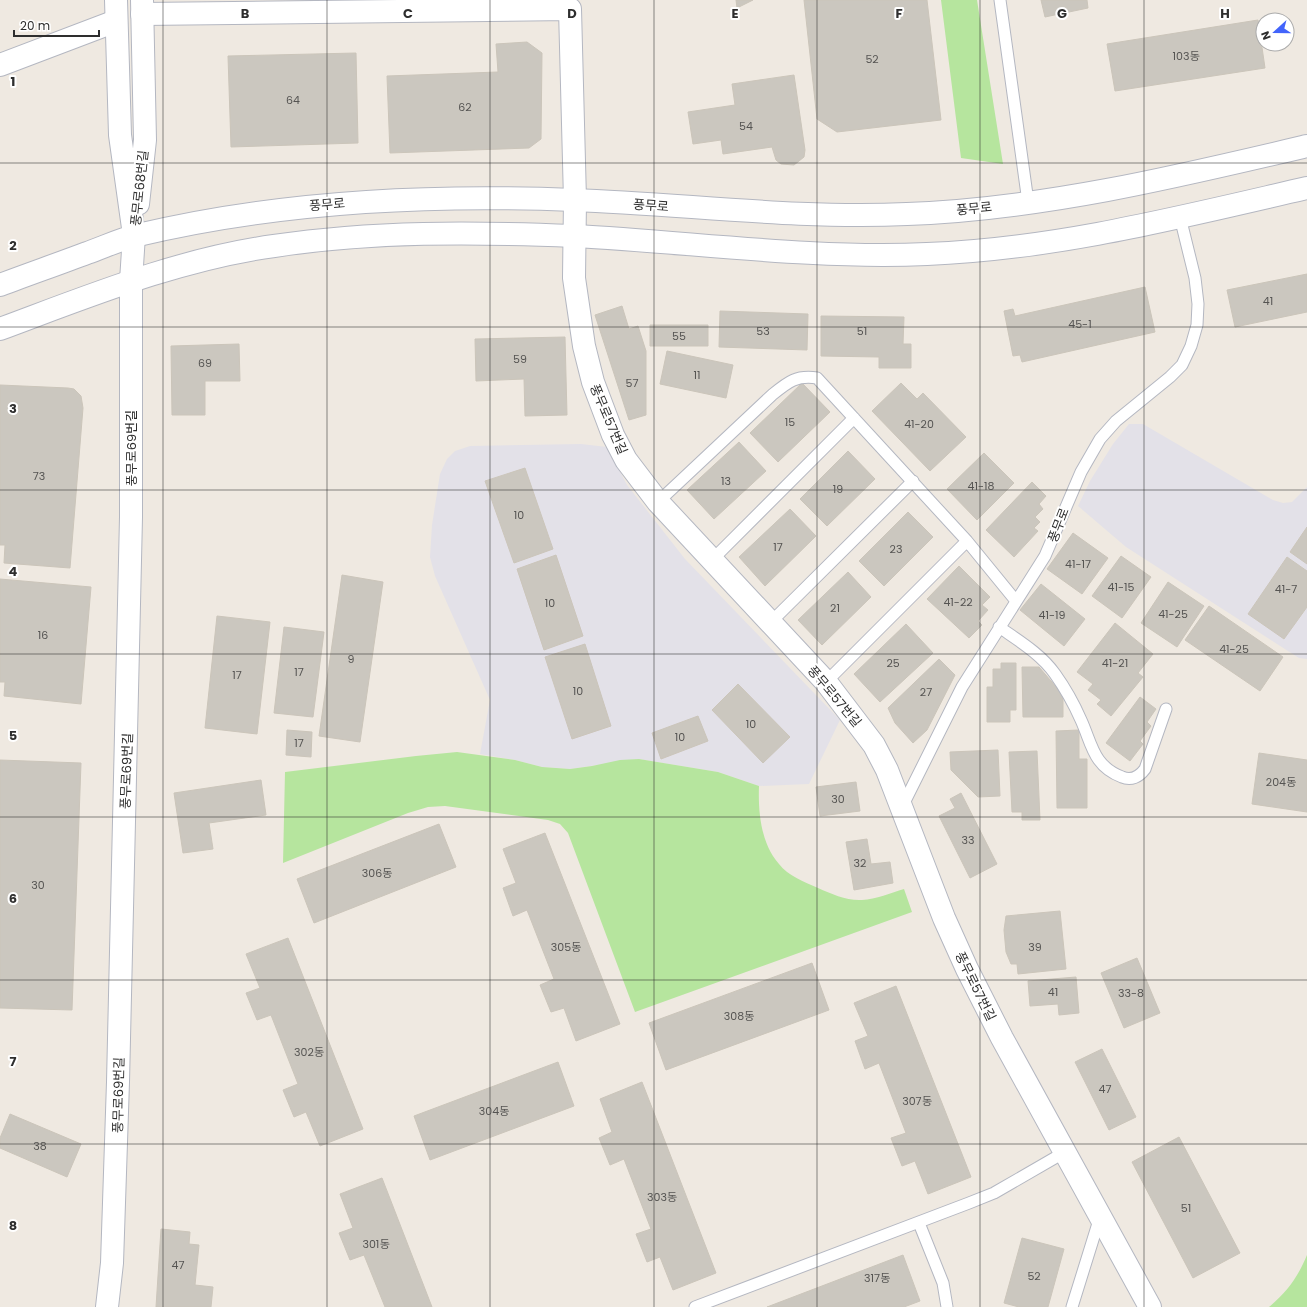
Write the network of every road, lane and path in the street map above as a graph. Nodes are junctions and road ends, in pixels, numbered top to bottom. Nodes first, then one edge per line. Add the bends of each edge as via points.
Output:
1 (116, 0) edge
2 (1000, 0) edge
3 (142, 7) edge
4 (116, 22) junction
5 (0, 65) edge
6 (1307, 146) edge
7 (1307, 188) edge
8 (575, 200) junction
9 (1028, 202) junction
10 (1180, 217) junction
11 (134, 236) junction
12 (574, 236) junction
13 (131, 281) junction
14 (0, 285) edge
15 (0, 329) edge
16 (854, 418) junction
17 (913, 481) junction
18 (658, 502) junction
19 (967, 541) junction
20 (711, 561) junction
21 (1016, 601) junction
22 (770, 623) junction
23 (999, 627) junction
24 (826, 682) junction
25 (1166, 709) dead end
26 (902, 807) junction
27 (1065, 1152) junction
28 (1100, 1215) junction
29 (919, 1223) junction
30 (107, 1307) edge
31 (695, 1307) edge
32 (947, 1307) edge
33 (1072, 1307) edge
34 (1150, 1307) edge

1 - 4 street, 풍무로68번길
2 - 9 lane
3 - 8 street, 풍무로57번길 via 570,9
3 - 11 street, 풍무로68번길 via 145,140
4 - 5 street
4 - 11 street, 풍무로68번길 via 120,135
6 - 9 street, 풍무로 via 1175,177
7 - 10 street
8 - 9 street, 풍무로 via 844,215 909,214
8 - 11 street, 풍무로 via 371,200 242,214
8 - 12 street, 풍무로57번길
10 - 12 street via 1041,244 926,254 848,254 746,249
10 - 21 lane, 풍무로 via 1195,278 1198,304 1197,325 1191,346 1182,365 1116,421 1100,439 1081,472 1045,556
11 - 13 street, 풍무로69번길
11 - 14 street, 풍무로
12 - 13 street via 401,234 342,238 265,247 204,260
12 - 18 street, 풍무로57번길 via 574,278 593,382 610,429 626,460
13 - 15 street
13 - 30 street, 풍무로69번길 via 131,517 127,745 115,1201
16 - 17 lane
16 - 18 lane via 817,378 804,376 791,380
16 - 20 lane
17 - 19 lane
17 - 22 lane
18 - 20 street, 풍무로57번길
19 - 21 lane
19 - 24 lane
20 - 22 street, 풍무로57번길
21 - 23 lane, 풍무로
22 - 24 street, 풍무로57번길
23 - 25 lane via 1026,645 1055,674 1081,719 1098,760 1115,775 1133,778 1140,776 1146,769
23 - 26 lane, 풍무로 via 962,687
24 - 26 street, 풍무로57번길 via 874,745
26 - 27 street, 풍무로57번길 via 944,918 967,969
27 - 28 street, 풍무로57번길
27 - 29 lane via 994,1192
28 - 33 lane
28 - 34 street, 풍무로57번길
29 - 31 lane
29 - 32 lane via 943,1283

